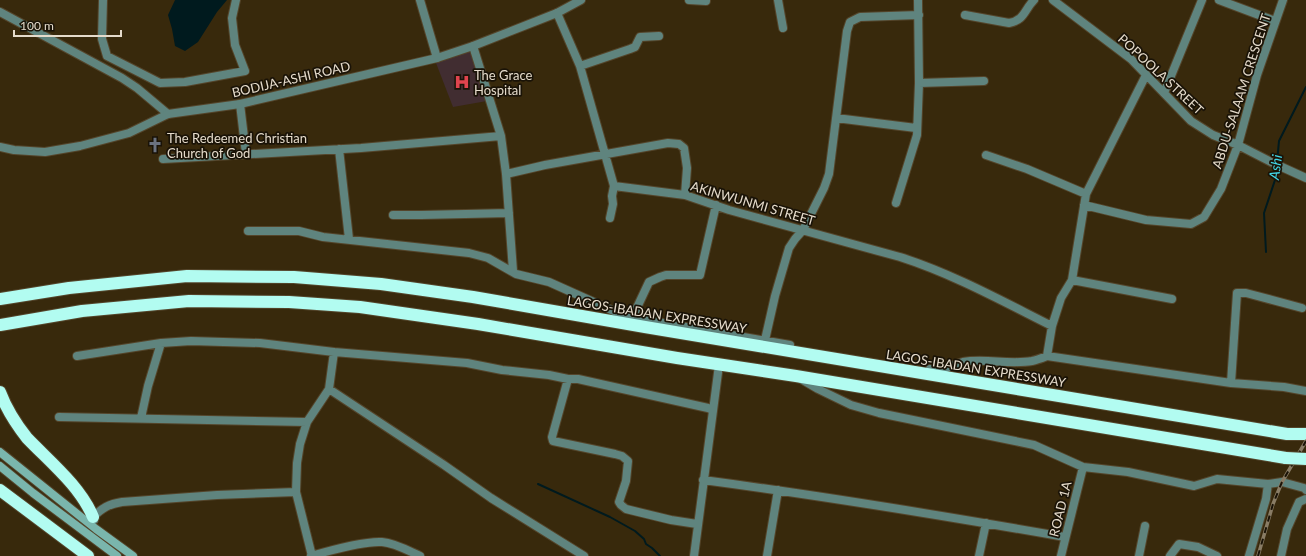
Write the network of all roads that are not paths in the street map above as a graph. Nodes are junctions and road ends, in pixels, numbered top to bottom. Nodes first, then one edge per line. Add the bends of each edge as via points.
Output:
1 (103, 0) edge
2 (236, 0) edge
3 (420, 0) edge
4 (581, 0) edge
5 (689, 0) edge
6 (778, 0) edge
7 (918, 0) edge
8 (1034, 0) edge
9 (1053, 0) edge
10 (1202, 0) edge
11 (1219, 0) edge
12 (1283, 0) edge
13 (706, 1) dead end
14 (0, 12) edge
15 (557, 13) junction
16 (919, 15) junction
17 (965, 15) dead end
18 (1275, 21) junction
19 (783, 28) dead end
20 (659, 36) dead end
21 (473, 46) junction
22 (437, 58) junction
23 (580, 66) junction
24 (1146, 75) junction
25 (984, 81) dead end
26 (919, 83) junction
27 (1164, 93) junction
28 (240, 104) junction
29 (168, 114) junction
30 (836, 118) junction
31 (916, 128) junction
32 (501, 136) junction
33 (1238, 145) junction
34 (0, 147) edge
35 (339, 149) junction
36 (246, 154) junction
37 (604, 154) junction
38 (986, 155) dead end
39 (163, 159) dead end
40 (506, 174) junction
41 (1306, 178) edge
42 (614, 186) junction
43 (1086, 194) junction
44 (685, 195) junction
45 (896, 203) dead end
46 (716, 205) junction
47 (1084, 205) junction
48 (509, 212) junction
49 (393, 215) dead end
50 (610, 218) dead end
51 (803, 230) junction
52 (248, 231) dead end
53 (349, 239) junction
54 (513, 271) junction
55 (1072, 280) junction
56 (0, 299) edge
57 (1172, 299) dead end
58 (1302, 308) dead end
59 (633, 316) junction
60 (0, 325) edge
61 (1052, 326) junction
62 (765, 340) junction
63 (161, 343) junction
64 (334, 352) junction
65 (77, 356) dead end
66 (1047, 356) junction
67 (719, 365) junction
68 (796, 376) junction
69 (568, 379) junction
70 (1231, 383) junction
71 (329, 389) junction
72 (1306, 391) edge
73 (0, 392) edge
74 (712, 410) junction
75 (59, 417) dead end
76 (141, 418) junction
77 (307, 422) junction
78 (1306, 434) edge
79 (0, 452) edge
80 (1306, 459) edge
81 (0, 466) edge
82 (1082, 467) junction
83 (702, 480) junction
84 (1268, 484) junction
85 (0, 490) edge
86 (778, 490) junction
87 (1306, 490) edge
88 (296, 492) junction
89 (1306, 498) edge
90 (93, 517) junction
91 (986, 523) junction
92 (697, 524) junction
93 (1145, 526) dead end
94 (96, 529) junction
95 (1065, 537) junction
96 (112, 555) edge
97 (88, 556) edge
98 (133, 556) edge
99 (312, 556) edge
100 (420, 556) edge
101 (584, 556) edge
102 (694, 556) edge
103 (767, 556) edge
104 (979, 556) edge
105 (1061, 556) edge
106 (1139, 556) edge
107 (1170, 556) edge
108 (1217, 556) edge
109 (1248, 556) edge
110 (1281, 556) edge

1 - 2 street via 102,38 108,56 160,83 185,82 245,71 235,45 232,18
3 - 22 street
4 - 15 street, BODIJA-ASHI ROAD
5 - 13 street
6 - 19 street
7 - 16 street
8 - 17 street via 1022,17 1015,22
9 - 24 street, POPOOLA STREET via 1131,59
10 - 27 street
11 - 18 street
12 - 18 street, ABDU-SALAAM CRESCENT
14 - 29 street via 122,78
15 - 21 street, BODIJA-ASHI ROAD
15 - 23 street
16 - 26 street
16 - 30 street via 860,17 850,22
18 - 33 street, ABDU-SALAAM CRESCENT
20 - 23 street via 640,37 635,47
21 - 22 street, BODIJA-ASHI ROAD
21 - 32 street
22 - 28 street, BODIJA-ASHI ROAD
23 - 37 street
24 - 27 street, POPOOLA STREET
24 - 43 street
25 - 26 street
26 - 31 street
27 - 33 street, POPOOLA STREET via 1191,121 1213,135
28 - 29 street, BODIJA-ASHI ROAD
28 - 36 street
29 - 34 street, BODIJA-ASHI ROAD via 129,133 80,146 45,152
30 - 31 street
30 - 51 street via 829,174
31 - 45 street via 916,139
32 - 35 street
32 - 40 street
33 - 41 street, POPOOLA STREET
33 - 47 street, ABDU-SALAAM CRESCENT via 1215,199 1204,217 1191,224 1146,220
35 - 36 street
35 - 53 street
36 - 39 street
37 - 40 street
37 - 42 street
37 - 44 street via 668,142 679,144 684,148 686,157
38 - 43 street
40 - 48 street
42 - 44 street, AKINWUNMI STREET
42 - 50 street
43 - 47 street
44 - 46 street, AKINWUNMI STREET
46 - 51 street, AKINWUNMI STREET
46 - 59 street via 700,275 666,275 649,282
47 - 55 street
48 - 49 street
48 - 54 street
51 - 61 street, AKINWUNMI STREET via 927,266
51 - 62 street via 789,248
52 - 53 street via 299,231 323,237
53 - 54 street via 469,253 488,258
54 - 59 street via 549,282 616,312
55 - 57 street
55 - 61 street via 1061,298
56 - 78 highway, LAGOS-IBADAN EXPRESSWAY via 69,288 187,276 294,277 381,284 473,297 645,328 1287,434
58 - 70 street via 1238,293
59 - 62 street
60 - 67 highway via 82,311 189,301 290,302 394,311
61 - 66 street
62 - 66 street via 935,370 965,362 1021,362
63 - 64 street via 260,343
63 - 65 street
63 - 76 street
64 - 69 street via 467,364
64 - 71 street
66 - 70 street
67 - 68 highway
67 - 74 street
68 - 80 highway, bridge via 1286,458
68 - 82 street via 851,405 1034,445
69 - 74 street via 578,378
69 - 92 street via 553,441 616,454 628,461 626,481 619,502 626,509
70 - 72 street
71 - 77 street
71 - 101 street via 491,498
73 - 90 highway via 27,438 68,480 88,505
74 - 83 street
75 - 76 street
76 - 77 street
77 - 88 street via 297,463
79 - 94 main road
81 - 96 main road
82 - 84 street via 1128,472 1194,486 1217,479
82 - 95 street, ROAD 1A
83 - 86 street
83 - 92 street
84 - 87 street via 1282,482
84 - 109 street via 1266,499
85 - 97 highway
86 - 91 street
86 - 103 street
88 - 90 street via 113,503
88 - 99 street
89 - 110 street via 1299,502 1287,529
90 - 94 street
91 - 95 street
91 - 104 street
92 - 102 street
93 - 106 street
94 - 98 main road
95 - 105 street, ROAD 1A
99 - 100 street via 382,542
107 - 108 street via 1179,544 1198,547

